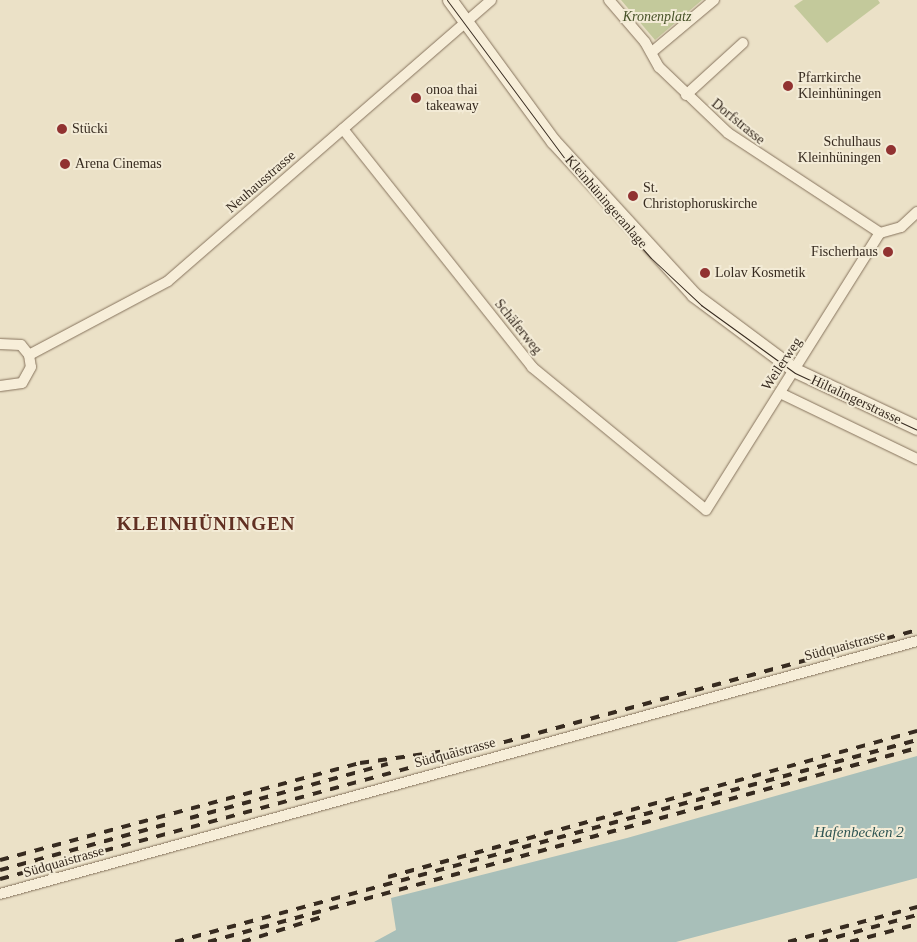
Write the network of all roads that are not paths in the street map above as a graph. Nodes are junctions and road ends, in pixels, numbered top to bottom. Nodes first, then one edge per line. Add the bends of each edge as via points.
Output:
1 (450, 0) edge
2 (491, 0) edge
3 (609, 0) edge
4 (714, 0) edge
5 (466, 23) junction
6 (744, 43) dead end
7 (652, 52) junction
8 (686, 95) junction
9 (343, 129) junction
10 (917, 212) edge
11 (880, 233) junction
12 (1, 343) edge
13 (29, 355) junction
14 (796, 371) junction
15 (0, 386) edge
16 (780, 393) junction
17 (917, 428) edge
18 (917, 459) edge
19 (706, 510) joint
20 (917, 641) edge
21 (0, 894) edge

1 - 5 main road, Kleinhüningeranlage
2 - 5 street, Neuhausstrasse
3 - 7 street, Dorfstrasse
4 - 7 street
5 - 9 street, Neuhausstrasse
5 - 14 main road, Kleinhüningeranlage via 548,134 662,265 723,320
6 - 8 street
7 - 8 street, Dorfstrasse
8 - 11 street, Dorfstrasse via 760,158
9 - 13 street, Neuhausstrasse via 168,281
9 - 19 street, Schäferweg via 532,367
10 - 11 street via 901,227
11 - 14 street, Weilerweg
12 - 13 street via 20,345
13 - 15 street via 31,367 26,379 16,386
14 - 16 street, Weilerweg
14 - 17 main road, Hiltalingerstrasse
16 - 18 street
16 - 19 street, Weilerweg
20 - 21 street, Südquaistrasse

